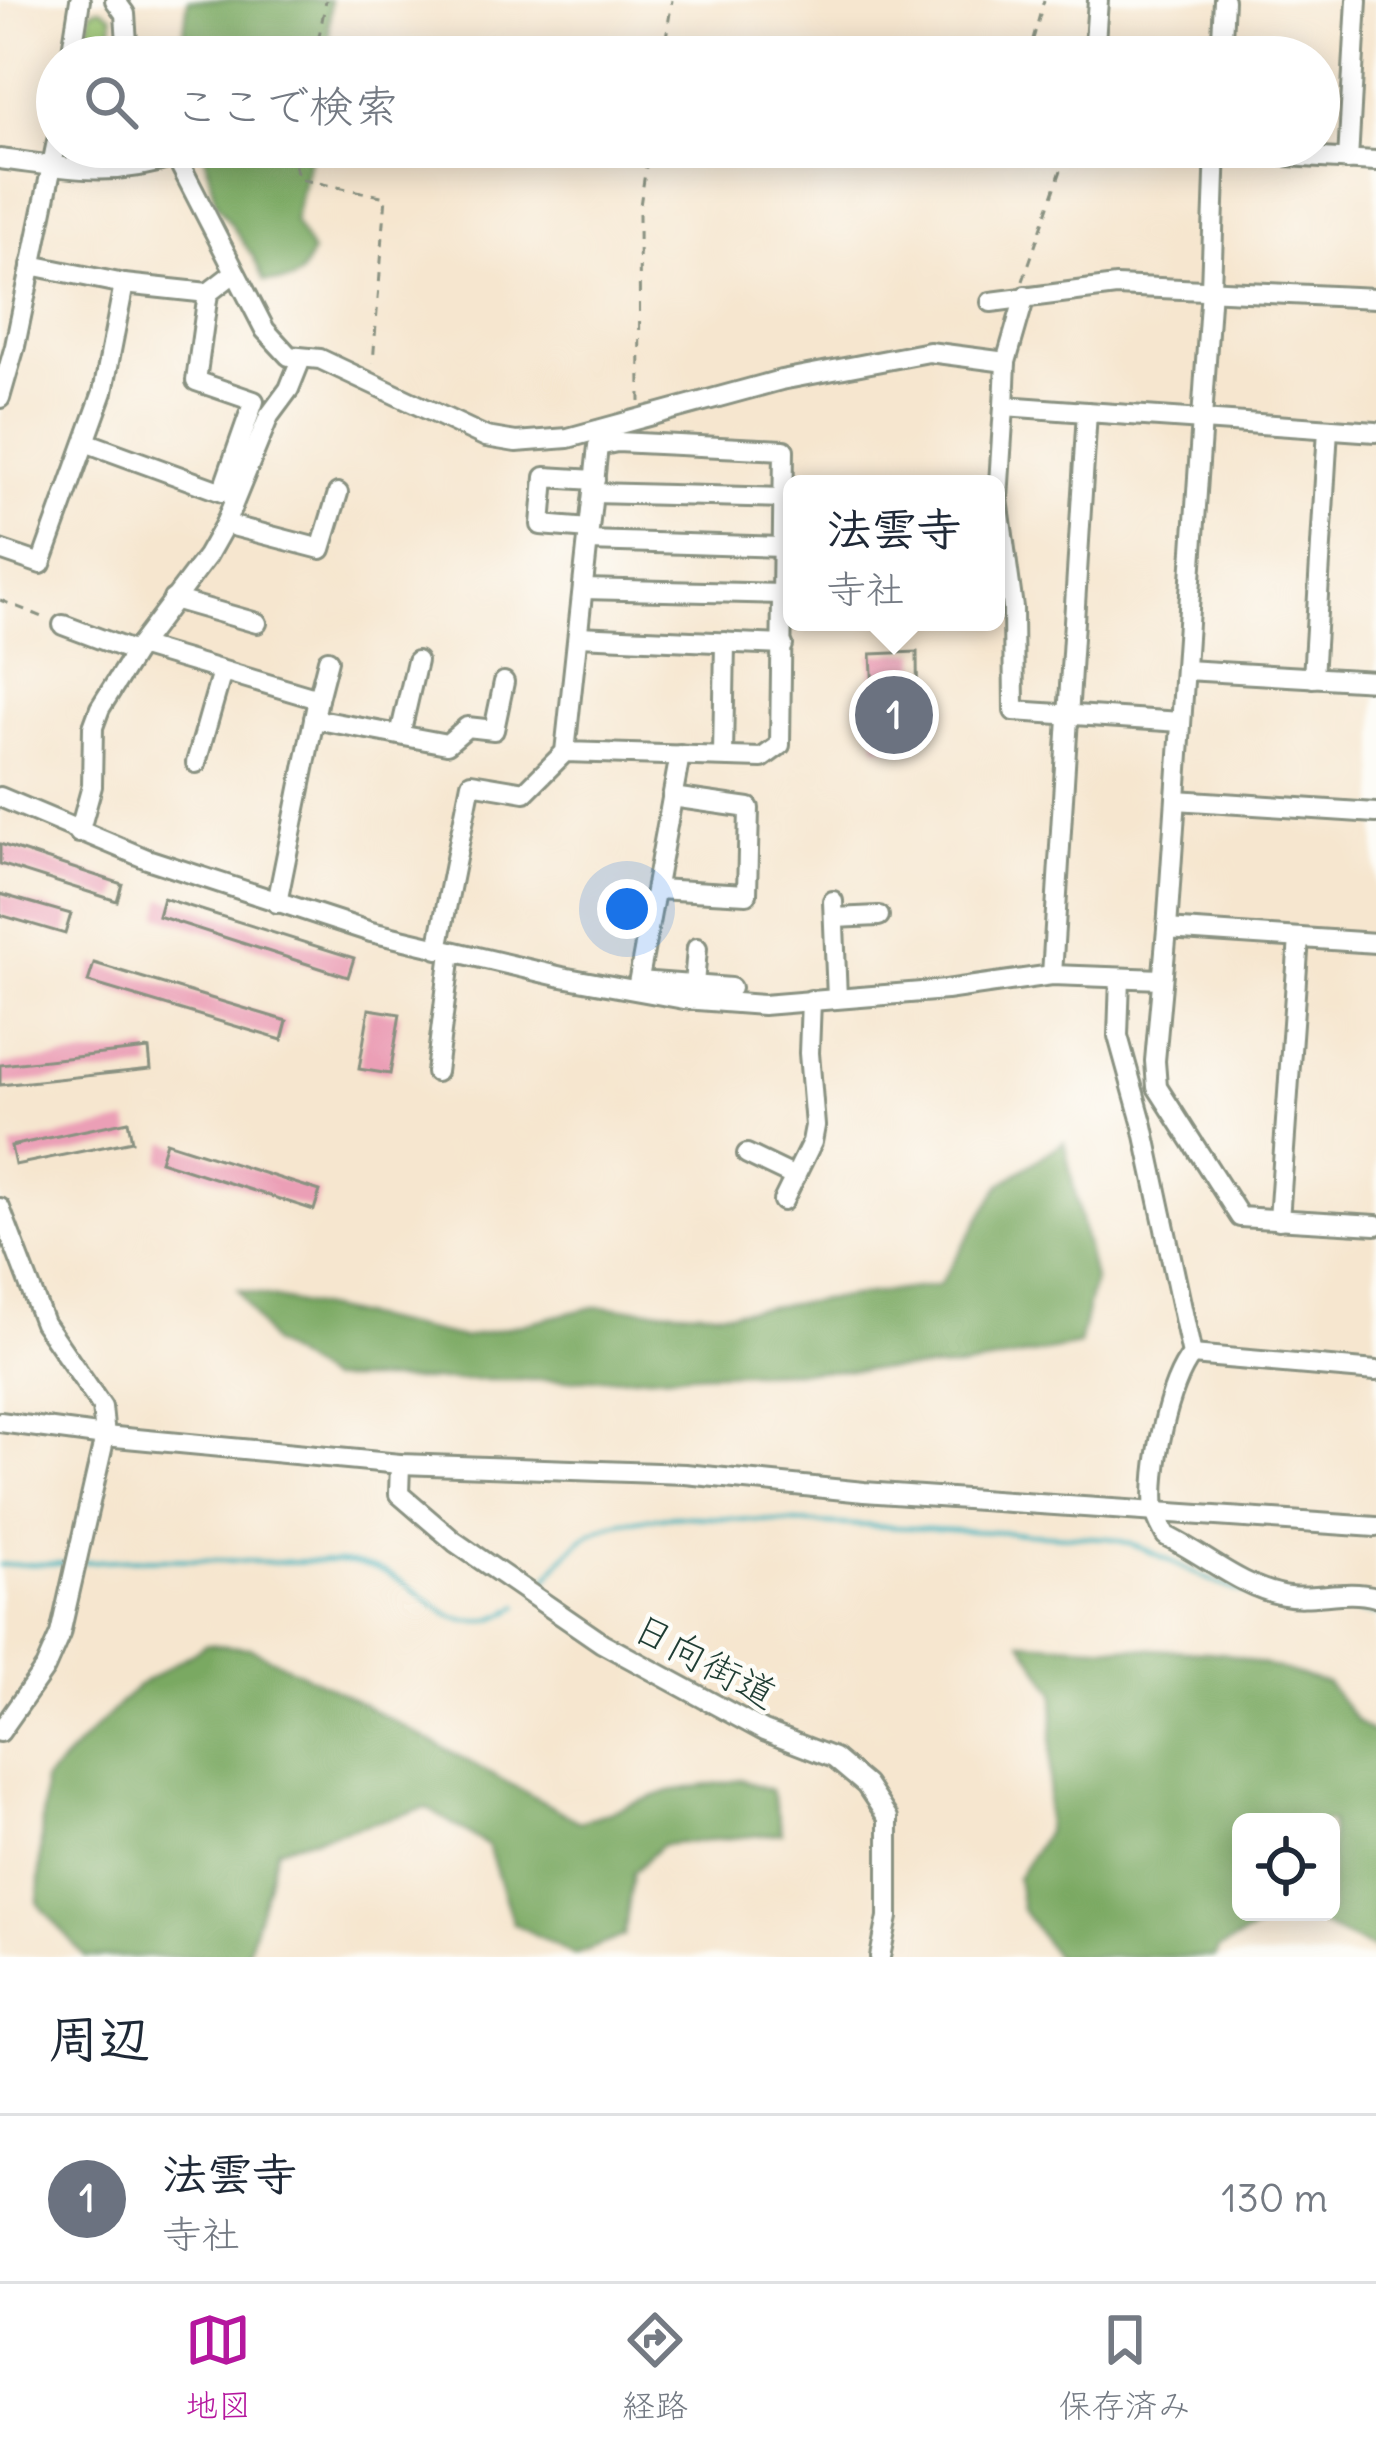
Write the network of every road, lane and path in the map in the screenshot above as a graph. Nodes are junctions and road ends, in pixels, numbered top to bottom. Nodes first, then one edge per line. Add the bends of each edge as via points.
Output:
1 (80, 0) edge
2 (115, 0) edge
3 (326, 0) edge
4 (672, 0) edge
5 (1045, 0) edge
6 (1098, 0) edge
7 (1225, 0) edge
8 (1357, 0) edge
9 (74, 36) edge
10 (127, 36) edge
11 (319, 36) edge
12 (666, 36) edge
13 (1034, 36) edge
14 (1095, 36) edge
15 (1222, 36) edge
16 (0, 158) edge
17 (1340, 159) edge
18 (1348, 160) junction
19 (1376, 161) edge
20 (36, 163) edge
21 (53, 168) edge
22 (67, 168) edge
23 (143, 168) edge
24 (181, 168) edge
25 (296, 168) edge
26 (646, 168) edge
27 (1062, 168) edge
28 (1215, 168) edge
29 (31, 265) junction
30 (234, 273) junction
31 (124, 284) junction
32 (1210, 287) junction
33 (208, 293) junction
34 (1025, 296) junction
35 (1376, 298) edge
36 (991, 302) dead end
37 (301, 359) junction
38 (1006, 362) junction
39 (372, 382) junction
40 (0, 398) edge
41 (1004, 406) junction
42 (1087, 412) junction
43 (640, 416) junction
44 (1202, 419) junction
45 (1328, 428) junction
46 (1376, 432) edge
47 (88, 442) junction
48 (784, 475) edge
49 (1000, 475) edge
50 (594, 486) junction
51 (338, 493) dead end
52 (783, 498) edge
53 (225, 524) junction
54 (589, 535) junction
55 (783, 547) joint
56 (0, 550) edge
57 (1005, 550) edge
58 (583, 589) junction
59 (783, 595) junction
60 (172, 599) junction
61 (0, 600) edge
62 (257, 623) dead end
63 (63, 625) joint
64 (578, 636) junction
65 (724, 642) junction
66 (783, 645) junction
67 (137, 649) junction
68 (328, 660) dead end
69 (417, 661) dead end
70 (1185, 670) junction
71 (222, 672) junction
72 (1313, 678) junction
73 (1376, 681) edge
74 (504, 682) dead end
75 (318, 698) junction
76 (1068, 715) junction
77 (314, 719) junction
78 (1181, 722) junction
79 (400, 735) junction
80 (566, 752) junction
81 (680, 755) junction
82 (723, 757) junction
83 (196, 764) dead end
84 (0, 797) edge
85 (672, 797) junction
86 (1176, 800) junction
87 (1376, 813) edge
88 (79, 833) junction
89 (656, 889) junction
90 (278, 903) junction
91 (879, 916) dead end
92 (1167, 929) junction
93 (1299, 938) junction
94 (1376, 943) edge
95 (697, 948) dead end
96 (444, 950) junction
97 (1052, 975) junction
98 (1120, 977) junction
99 (1162, 980) junction
100 (638, 985) junction
101 (694, 985) junction
102 (731, 988) dead end
103 (837, 998) junction
104 (811, 1000) junction
105 (436, 1072) dead end
106 (747, 1154) dead end
107 (795, 1177) junction
108 (783, 1202) dead end
109 (0, 1208) edge
110 (1279, 1220) junction
111 (1376, 1226) edge
112 (1192, 1355) junction
113 (1376, 1371) edge
114 (0, 1422) edge
115 (105, 1436) junction
116 (400, 1464) junction
117 (1155, 1511) junction
118 (1376, 1527) edge
119 (1376, 1597) edge
120 (0, 1732) edge
121 (880, 1957) edge

1 - 9 street
2 - 10 street
3 - 11 path
4 - 12 path
5 - 13 path
6 - 14 street
7 - 15 street
8 - 18 street
16 - 20 street
17 - 18 street
18 - 19 street
21 - 29 street
22 - 23 street
24 - 30 street
25 - 39 path via 299,179 386,197
26 - 43 path
27 - 34 path via 1023,277
28 - 32 street
29 - 31 street
29 - 40 street
30 - 33 street
30 - 37 street via 266,330
31 - 33 street
31 - 47 street
32 - 34 street
32 - 35 street
32 - 44 street
33 - 47 street via 196,381 254,401 222,492
34 - 36 street
34 - 38 street
37 - 39 street
37 - 53 street
38 - 41 street
38 - 43 street via 929,352
39 - 43 street via 464,428 516,442 568,438
41 - 42 street
41 - 49 street
42 - 44 street
42 - 76 street
44 - 45 street
44 - 70 street
45 - 46 street
45 - 72 street
47 - 56 street via 40,564
48 - 50 street via 784,450 617,442 598,446
50 - 52 street
50 - 54 street
50 - 54 street via 545,477 541,525
51 - 53 street via 321,549
53 - 60 street
54 - 55 street
54 - 58 street
55 - 59 street
57 - 76 street via 1014,711
58 - 59 street
58 - 64 street
59 - 66 street
60 - 62 street
60 - 67 street
61 - 63 path
63 - 67 street
64 - 65 street
64 - 80 street
65 - 66 street
65 - 82 street
66 - 82 street via 780,745 762,758
67 - 71 street
67 - 88 street via 93,727 92,786
68 - 75 street
69 - 79 street
70 - 72 street
70 - 78 street
71 - 75 street
71 - 83 street
72 - 73 street
74 - 79 street via 494,730 466,727 447,744
75 - 77 street
76 - 78 street
76 - 97 street
77 - 79 street
77 - 90 street
78 - 86 street
80 - 81 street
80 - 96 street via 525,792 471,783
81 - 82 street
81 - 85 street
84 - 88 street
85 - 89 street
85 - 89 street via 749,808 747,894
86 - 87 street
86 - 92 street
88 - 90 street
89 - 100 street
90 - 96 street
91 - 103 street via 833,909
92 - 93 street
92 - 99 street
93 - 94 street
93 - 110 street
95 - 101 street
96 - 100 street
96 - 105 street
97 - 98 street
97 - 103 street
98 - 99 street
98 - 112 street via 1118,1036
99 - 110 street via 1157,1087 1240,1217
100 - 101 street
100 - 104 street via 684,999
101 - 102 street
103 - 104 street
104 - 107 street via 815,1126
106 - 107 street
107 - 108 street
109 - 115 street via 44,1323 101,1407
110 - 111 street
112 - 113 street
112 - 117 street via 1170,1395
114 - 115 street
115 - 116 street
115 - 120 street via 60,1634
116 - 117 street via 685,1474
116 - 121 street, 日向街道 via 399,1494 545,1607 764,1731 834,1759 866,1785 888,1817
117 - 118 street
117 - 119 street via 1166,1536 1244,1581 1285,1596

